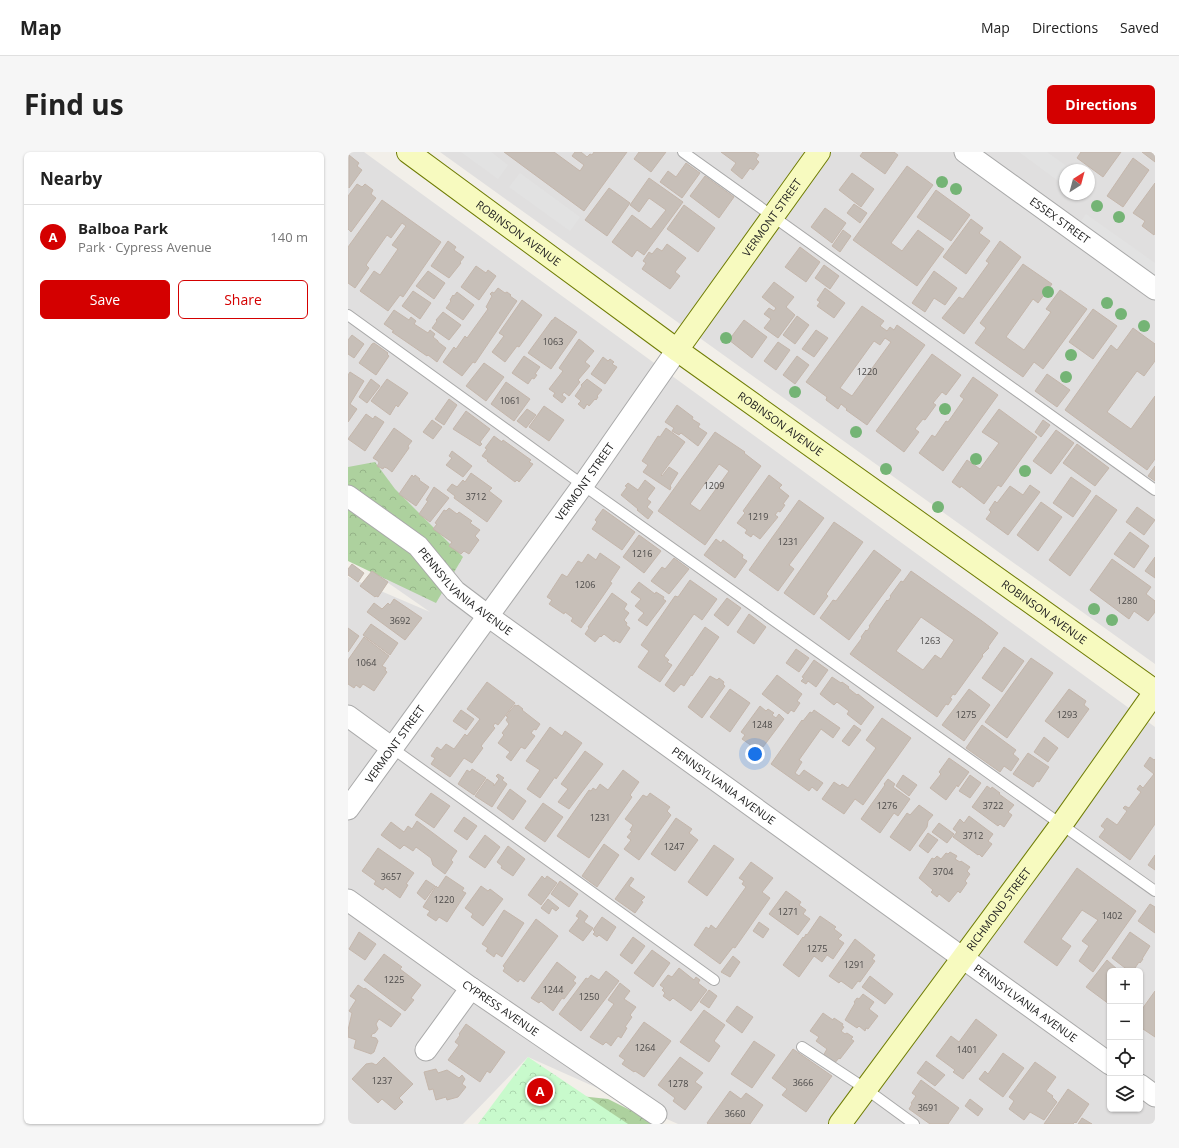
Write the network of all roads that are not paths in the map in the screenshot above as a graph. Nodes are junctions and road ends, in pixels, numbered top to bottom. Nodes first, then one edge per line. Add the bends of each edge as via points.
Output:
1 (408, 152) edge
2 (683, 152) edge
3 (820, 152) edge
4 (964, 152) edge
5 (774, 217) junction
6 (1155, 289) edge
7 (348, 315) edge
8 (677, 350) junction
9 (583, 486) junction
10 (1155, 490) edge
11 (348, 496) edge
12 (488, 616) junction
13 (1155, 692) edge
14 (348, 716) edge
15 (392, 748) junction
16 (348, 809) edge
17 (1061, 825) junction
18 (1155, 891) edge
19 (348, 900) edge
20 (963, 959) junction
21 (714, 980) dead end
22 (471, 988) junction
23 (802, 1048) dead end
24 (426, 1050) dead end
25 (1107, 1062) edge
26 (1143, 1087) edge
27 (866, 1089) junction
28 (1155, 1096) edge
29 (656, 1114) dead end
30 (840, 1124) edge
31 (914, 1124) edge

1 - 8 main road, ROBINSON AVENUE
2 - 5 lane
3 - 5 main road, VERMONT STREET
4 - 6 street, ESSEX STREET
5 - 8 main road, VERMONT STREET
5 - 10 lane
7 - 9 lane
8 - 9 street, VERMONT STREET
8 - 13 main road, ROBINSON AVENUE
9 - 12 street, VERMONT STREET
9 - 17 lane
11 - 12 street, PENNSYLVANIA AVENUE via 418,546 455,591
12 - 15 street, VERMONT STREET
12 - 20 street, PENNSYLVANIA AVENUE
13 - 17 main road, RICHMOND STREET
14 - 15 street
15 - 16 street, VERMONT STREET
15 - 21 lane
17 - 18 lane
17 - 20 main road, RICHMOND STREET
19 - 22 street, CYPRESS AVENUE
20 - 25 street, PENNSYLVANIA AVENUE
20 - 27 main road, RICHMOND STREET
22 - 24 street
22 - 29 street, CYPRESS AVENUE
23 - 27 lane
26 - 28 street
27 - 30 main road, RICHMOND STREET
27 - 31 lane

